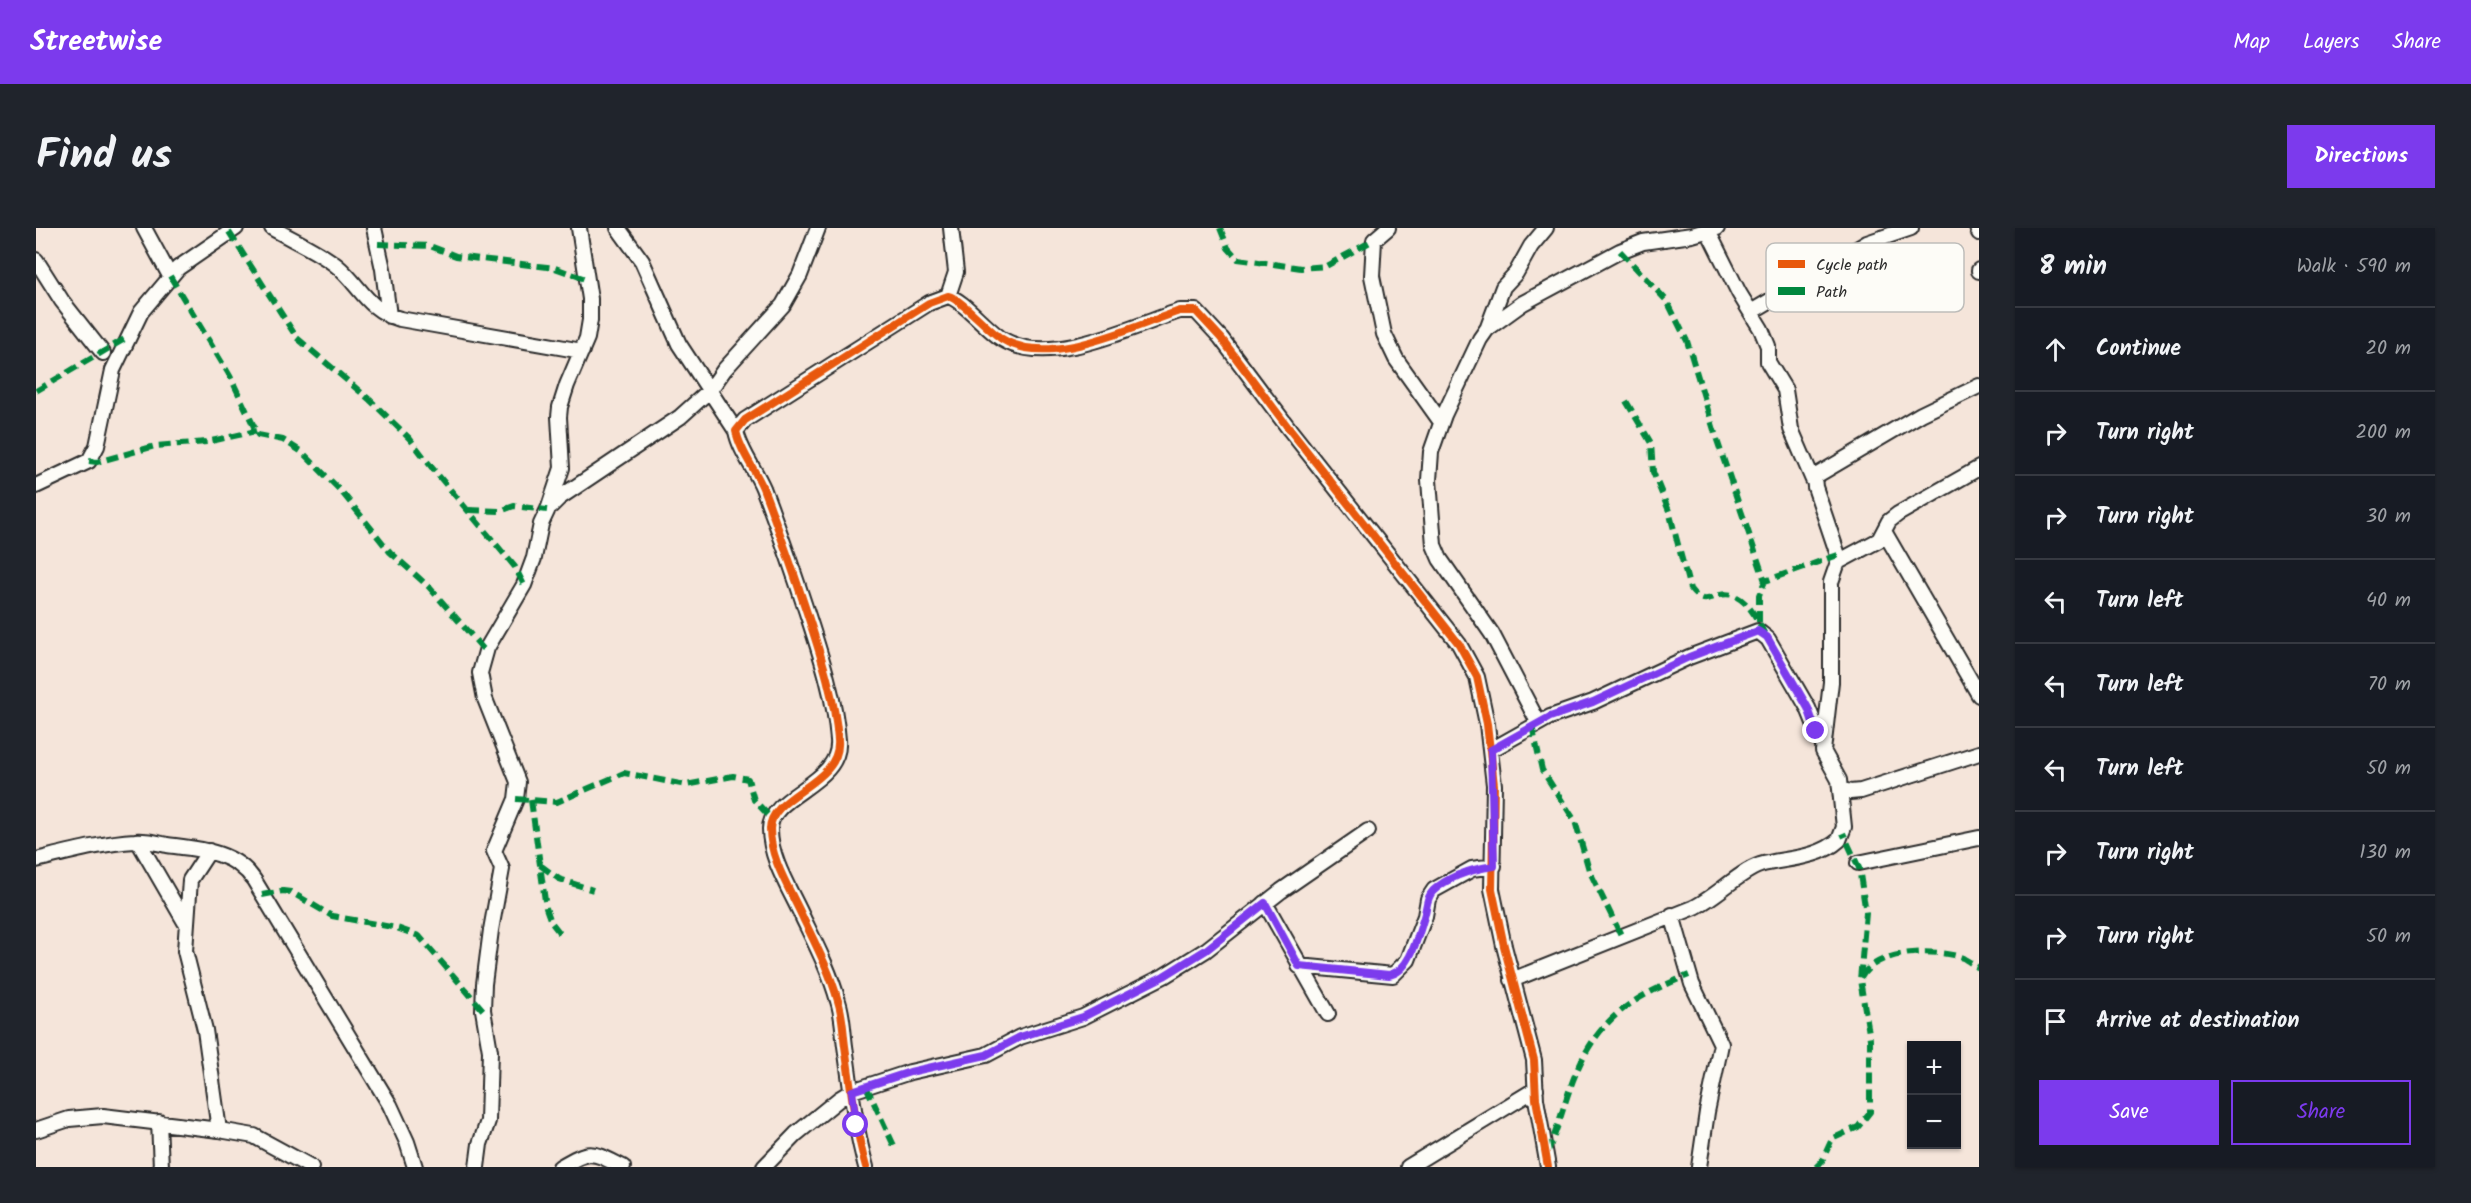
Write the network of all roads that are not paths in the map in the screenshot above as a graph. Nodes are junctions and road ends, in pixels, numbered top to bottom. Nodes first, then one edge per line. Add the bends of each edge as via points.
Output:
1 (144, 228) edge
2 (236, 228) edge
3 (272, 228) edge
4 (374, 228) edge
5 (579, 228) edge
6 (618, 228) edge
7 (818, 228) edge
8 (951, 228) edge
9 (1388, 228) edge
10 (1546, 228) edge
11 (1911, 228) edge
12 (1977, 228) edge
13 (1712, 230) edge
14 (1979, 233) edge
15 (1867, 243) edge
16 (36, 260) edge
17 (170, 276) junction
18 (948, 296) junction
19 (1766, 303) edge
20 (1751, 312) junction
21 (389, 316) junction
22 (1487, 329) junction
23 (582, 351) junction
24 (103, 353) dead end
25 (1979, 386) edge
26 (710, 390) junction
27 (1441, 422) junction
28 (736, 431) junction
29 (1979, 468) edge
30 (1813, 480) junction
31 (36, 486) edge
32 (549, 507) junction
33 (1885, 532) junction
34 (1840, 561) junction
35 (1979, 695) edge
36 (1538, 722) junction
37 (1823, 745) junction
38 (1491, 750) junction
39 (1979, 753) edge
40 (1840, 789) junction
41 (1368, 831) dead end
42 (1979, 838) edge
43 (138, 841) junction
44 (209, 852) junction
45 (36, 860) edge
46 (1858, 862) dead end
47 (1494, 866) junction
48 (1265, 903) junction
49 (1672, 915) junction
50 (186, 923) junction
51 (1299, 966) junction
52 (1512, 980) junction
53 (1328, 1014) dead end
54 (1536, 1089) junction
55 (852, 1091) junction
56 (159, 1122) junction
57 (36, 1130) edge
58 (219, 1130) junction
59 (161, 1167) edge
60 (311, 1167) edge
61 (415, 1167) edge
62 (477, 1167) edge
63 (560, 1167) edge
64 (622, 1167) edge
65 (765, 1167) edge
66 (866, 1167) edge
67 (1408, 1167) edge
68 (1548, 1167) edge
69 (1699, 1167) edge

1 - 17 street
2 - 17 street
3 - 21 street via 330,260 376,308
4 - 21 street
5 - 23 street via 591,299
6 - 26 street via 642,261 679,345
7 - 26 street via 800,275 783,305
8 - 18 street via 956,272
9 - 27 street via 1374,240 1371,258 1382,327 1396,359
10 - 22 street via 1506,282
11 - 15 street
12 - 14 street
13 - 20 street
13 - 22 street via 1651,240 1620,251 1522,303
16 - 24 street
17 - 31 street via 141,312 117,359 95,453 79,468
18 - 28 street via 920,309 745,420
18 - 38 street via 1000,338 1034,348 1080,345 1180,311 1196,311 1465,651 1477,678
19 - 20 street
20 - 30 street via 1768,346 1768,362 1785,390 1791,429
21 - 23 street
22 - 27 street
23 - 32 street via 560,407 562,468
25 - 30 street via 1888,433
26 - 28 street
26 - 32 street via 680,417
27 - 36 street via 1429,464 1434,548 1492,634
28 - 55 street via 794,571 832,700 838,740 835,759 828,770 778,810 770,831 777,860 839,1003
29 - 33 street via 1898,514 1889,521
30 - 34 street
32 - 62 street via 524,585 487,648 480,673 485,699 518,782 516,799 494,850 502,869 484,984 483,1010 490,1051 488,1122
33 - 34 street via 1875,544
33 - 35 street
34 - 37 street via 1832,582 1831,682
36 - 37 street via 1758,631 1765,635 1808,708
36 - 38 street
37 - 40 street
38 - 47 street
39 - 40 street via 1861,791
40 - 49 street via 1844,827 1836,843 1808,855 1756,867 1706,902
41 - 48 street
42 - 46 street
43 - 44 street
43 - 45 street
43 - 50 street
44 - 50 street via 190,880
44 - 61 street via 238,863 249,873 390,1105
47 - 51 street via 1472,869 1434,890 1408,960 1393,975
47 - 52 street via 1492,889
48 - 51 street
48 - 55 street via 1206,950 1083,1017 1020,1037 986,1055 910,1072
49 - 52 street
49 - 69 street via 1692,984 1721,1042
50 - 58 street via 185,951 205,1030
51 - 53 street
52 - 54 street via 1534,1060
54 - 67 street
54 - 68 street
55 - 65 street via 796,1134
55 - 66 street
56 - 57 street via 84,1116
56 - 58 street
56 - 59 street
58 - 60 street via 254,1136
63 - 64 street via 588,1152

